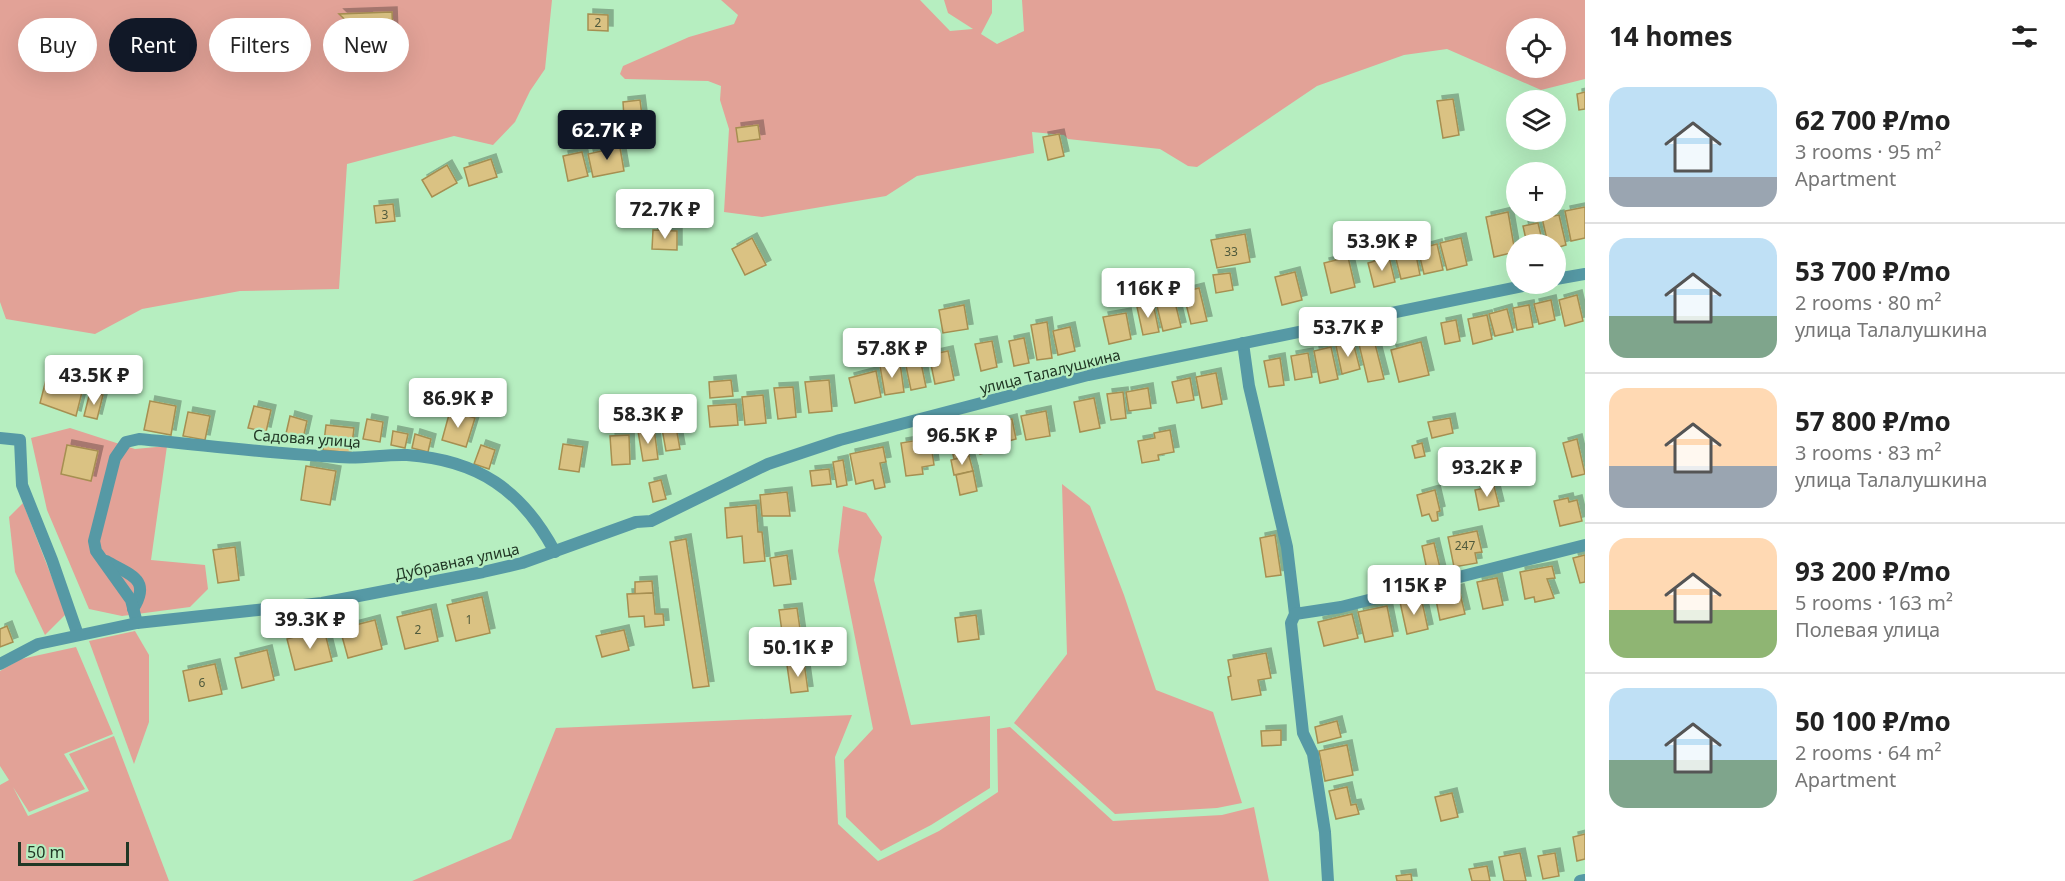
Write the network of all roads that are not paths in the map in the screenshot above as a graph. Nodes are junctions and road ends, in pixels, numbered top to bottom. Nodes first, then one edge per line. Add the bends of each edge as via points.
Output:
1 (1585, 274) edge
2 (1566, 277) edge
3 (1506, 289) edge
4 (1243, 343) junction
5 (0, 438) edge
6 (1585, 545) edge
7 (555, 552) junction
8 (105, 561) junction
9 (133, 609) junction
10 (1295, 614) junction
11 (137, 623) junction
12 (78, 635) junction
13 (0, 664) edge
14 (1585, 880) edge
15 (1328, 881) edge
16 (1580, 881) edge

1 - 2 street
3 - 4 street, улица Талалушкина
4 - 7 street, улица Талалушкина via 1088,375 840,440 768,464 651,521 636,522
4 - 10 street via 1249,386 1287,547
5 - 12 street via 20,440 22,485
6 - 10 street via 1341,607
7 - 8 street, Садовая улица via 540,525 493,478 454,462 406,455 340,458 139,439 126,442 115,458 94,541 96,551
7 - 11 street, Дубравная улица via 483,572 322,603
8 - 9 street
8 - 9 street via 138,580 141,596
9 - 11 street
10 - 15 street via 1291,623 1303,733 1313,754
11 - 12 street, Дубравная улица
12 - 13 street, Дубравная улица via 38,644
14 - 16 street

